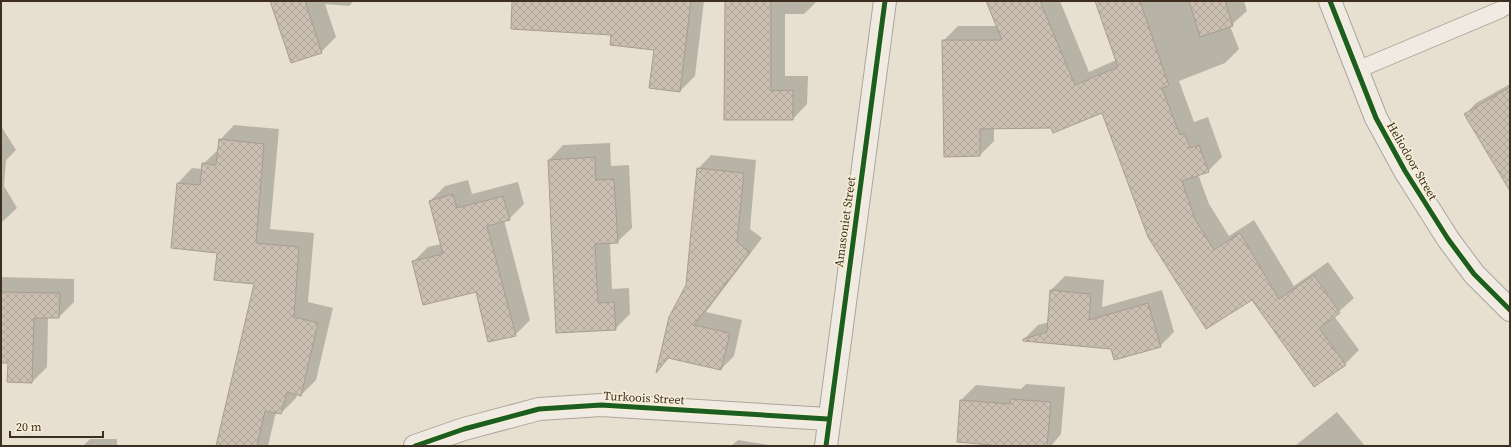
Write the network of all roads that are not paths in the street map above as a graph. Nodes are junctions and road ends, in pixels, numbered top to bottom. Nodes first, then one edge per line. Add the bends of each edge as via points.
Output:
1 (885, 1) edge
2 (1330, 1) edge
3 (1510, 4) edge
4 (1357, 70) junction
5 (1510, 310) edge
6 (828, 420) junction
7 (415, 446) edge
8 (826, 446) edge

1 - 6 street, Amasoniet Street
2 - 4 street, Heliodoor Street
3 - 4 lane
4 - 5 street, Heliodoor Street via 1376,118 1427,208 1474,274
6 - 7 street, Turkoois Street via 601,406 539,409 464,429
6 - 8 street, Amasoniet Street

